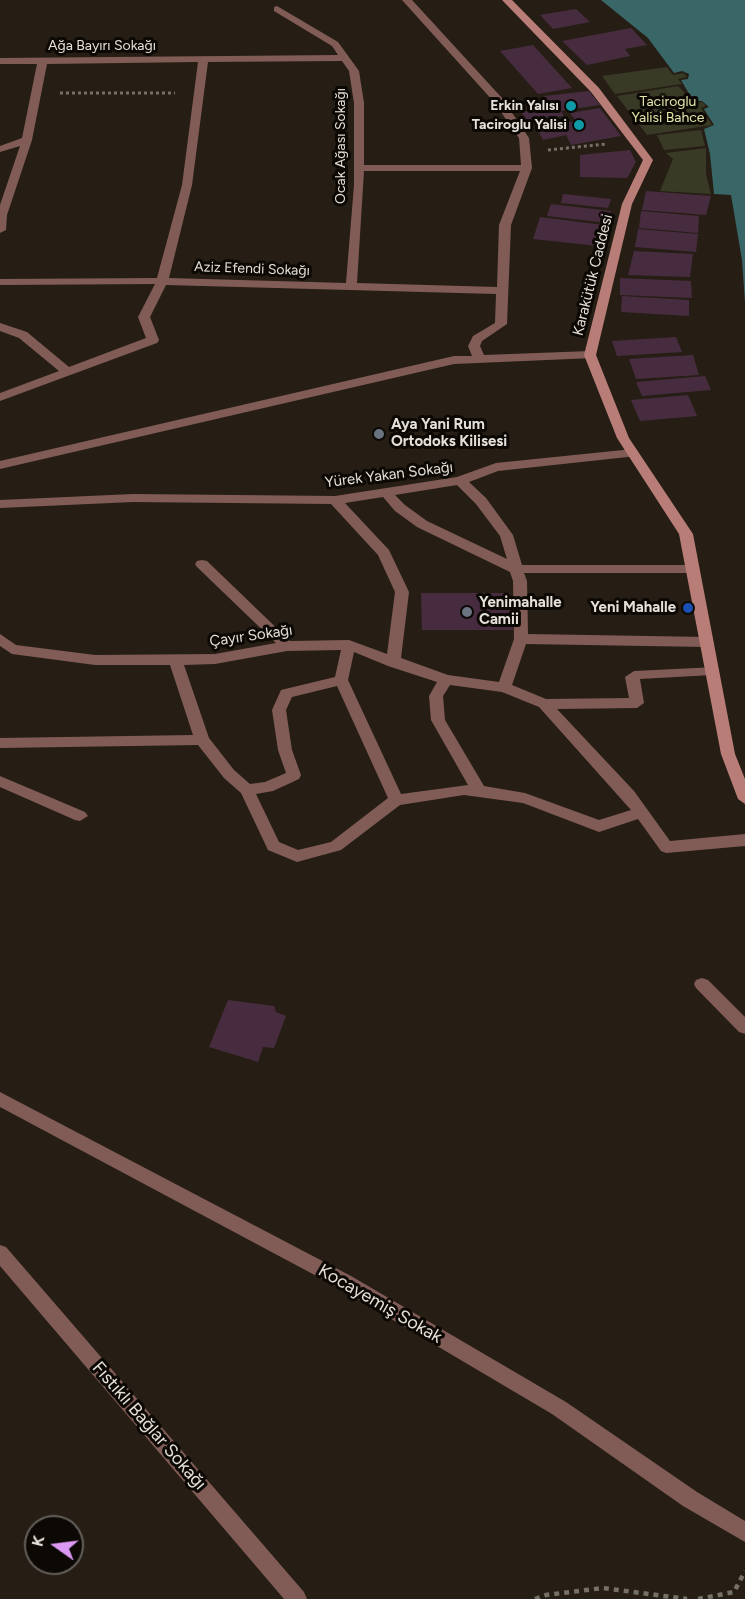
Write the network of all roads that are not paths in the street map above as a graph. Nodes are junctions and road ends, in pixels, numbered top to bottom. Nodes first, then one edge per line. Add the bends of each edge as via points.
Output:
1 (407, 0) edge
2 (507, 0) edge
3 (277, 9) dead end
4 (346, 58) junction
5 (203, 59) junction
6 (43, 60) junction
7 (0, 61) edge
8 (27, 140) junction
9 (0, 149) edge
10 (358, 168) junction
11 (527, 168) junction
12 (0, 230) edge
13 (162, 281) junction
14 (0, 282) edge
15 (351, 287) junction
16 (503, 291) junction
17 (0, 327) edge
18 (590, 355) junction
19 (479, 359) junction
20 (67, 372) junction
21 (0, 397) edge
22 (633, 453) junction
23 (0, 465) edge
24 (460, 481) junction
25 (386, 492) junction
26 (335, 500) junction
27 (0, 504) edge
28 (202, 564) dead end
29 (516, 569) junction
30 (693, 569) junction
31 (0, 639) edge
32 (521, 639) junction
33 (707, 642) junction
34 (349, 645) junction
35 (287, 646) junction
36 (176, 661) junction
37 (393, 663) junction
38 (712, 670) junction
39 (341, 680) junction
40 (446, 680) junction
41 (504, 687) junction
42 (543, 704) junction
43 (202, 740) junction
44 (0, 743) edge
45 (0, 781) edge
46 (248, 790) junction
47 (478, 791) junction
48 (745, 799) edge
49 (396, 800) junction
50 (642, 812) junction
51 (80, 816) dead end
52 (745, 840) edge
53 (702, 984) dead end
54 (745, 1027) edge
55 (0, 1099) edge
56 (0, 1254) edge
57 (745, 1532) edge
58 (297, 1599) edge

1 - 11 street via 498,100 524,138
2 - 18 main road, Karakütük Caddesi via 595,90 648,160 627,204
3 - 4 street, Ocak Ağası Sokağı via 335,44
4 - 5 street, Ağa Bayırı Sokağı
4 - 10 street, Ocak Ağası Sokağı via 354,70 359,103
5 - 6 street, Ağa Bayırı Sokağı
5 - 13 street via 187,184
6 - 7 street, Ağa Bayırı Sokağı
6 - 8 street
8 - 9 street
8 - 12 street
10 - 11 street
10 - 15 street, Ocak Ağası Sokağı
11 - 16 street via 505,225
13 - 14 street, Aziz Efendi Sokağı
13 - 15 street, Aziz Efendi Sokağı
13 - 20 street via 144,317 153,340
15 - 16 street, Aziz Efendi Sokağı
16 - 19 street via 501,324 477,339 474,346
17 - 20 street via 23,335
18 - 19 street
18 - 22 main road, Karakütük Caddesi via 623,438
19 - 23 street via 454,360
20 - 21 street
22 - 24 street via 496,467
22 - 30 main road, Karakütük Caddesi via 686,534
24 - 25 street, Yürek Yakan Sokağı
24 - 29 street, Yürek Yakan Sokağı via 481,501 506,535
25 - 26 street, Yürek Yakan Sokağı
25 - 29 street via 422,524
26 - 27 street, Yürek Yakan Sokağı via 133,498
26 - 37 street via 384,553 402,592
28 - 35 street
29 - 30 street
29 - 32 street, Yürek Yakan Sokağı via 520,581
30 - 33 main road, Karakütük Caddesi
31 - 36 street, Çayır Sokağı via 12,649 95,660
32 - 33 street
32 - 41 street, Yürek Yakan Sokağı
33 - 38 main road, Karakütük Caddesi
34 - 35 street, Çayır Sokağı
34 - 37 street, Çayır Sokağı
34 - 39 street
35 - 36 street, Çayır Sokağı via 215,659
36 - 43 street
37 - 40 street, Çayır Sokağı
38 - 42 street via 632,677 637,703
38 - 48 main road, Karakütük Caddesi via 728,754
39 - 46 street via 286,693 279,710 285,750 294,775 268,787
39 - 49 street
40 - 41 street, Çayır Sokağı
40 - 47 street via 436,696 438,720
41 - 42 street
42 - 50 street
43 - 44 street
43 - 46 street via 229,774
45 - 51 street
46 - 49 street via 273,846 297,856 336,846
47 - 49 street
47 - 50 street via 525,798 599,826
50 - 52 street via 666,847
53 - 54 street
55 - 57 street, Kocayemiş Sokak via 345,1282 559,1408 690,1499
56 - 58 street, Fıstıklı Bağlar Sokağı

